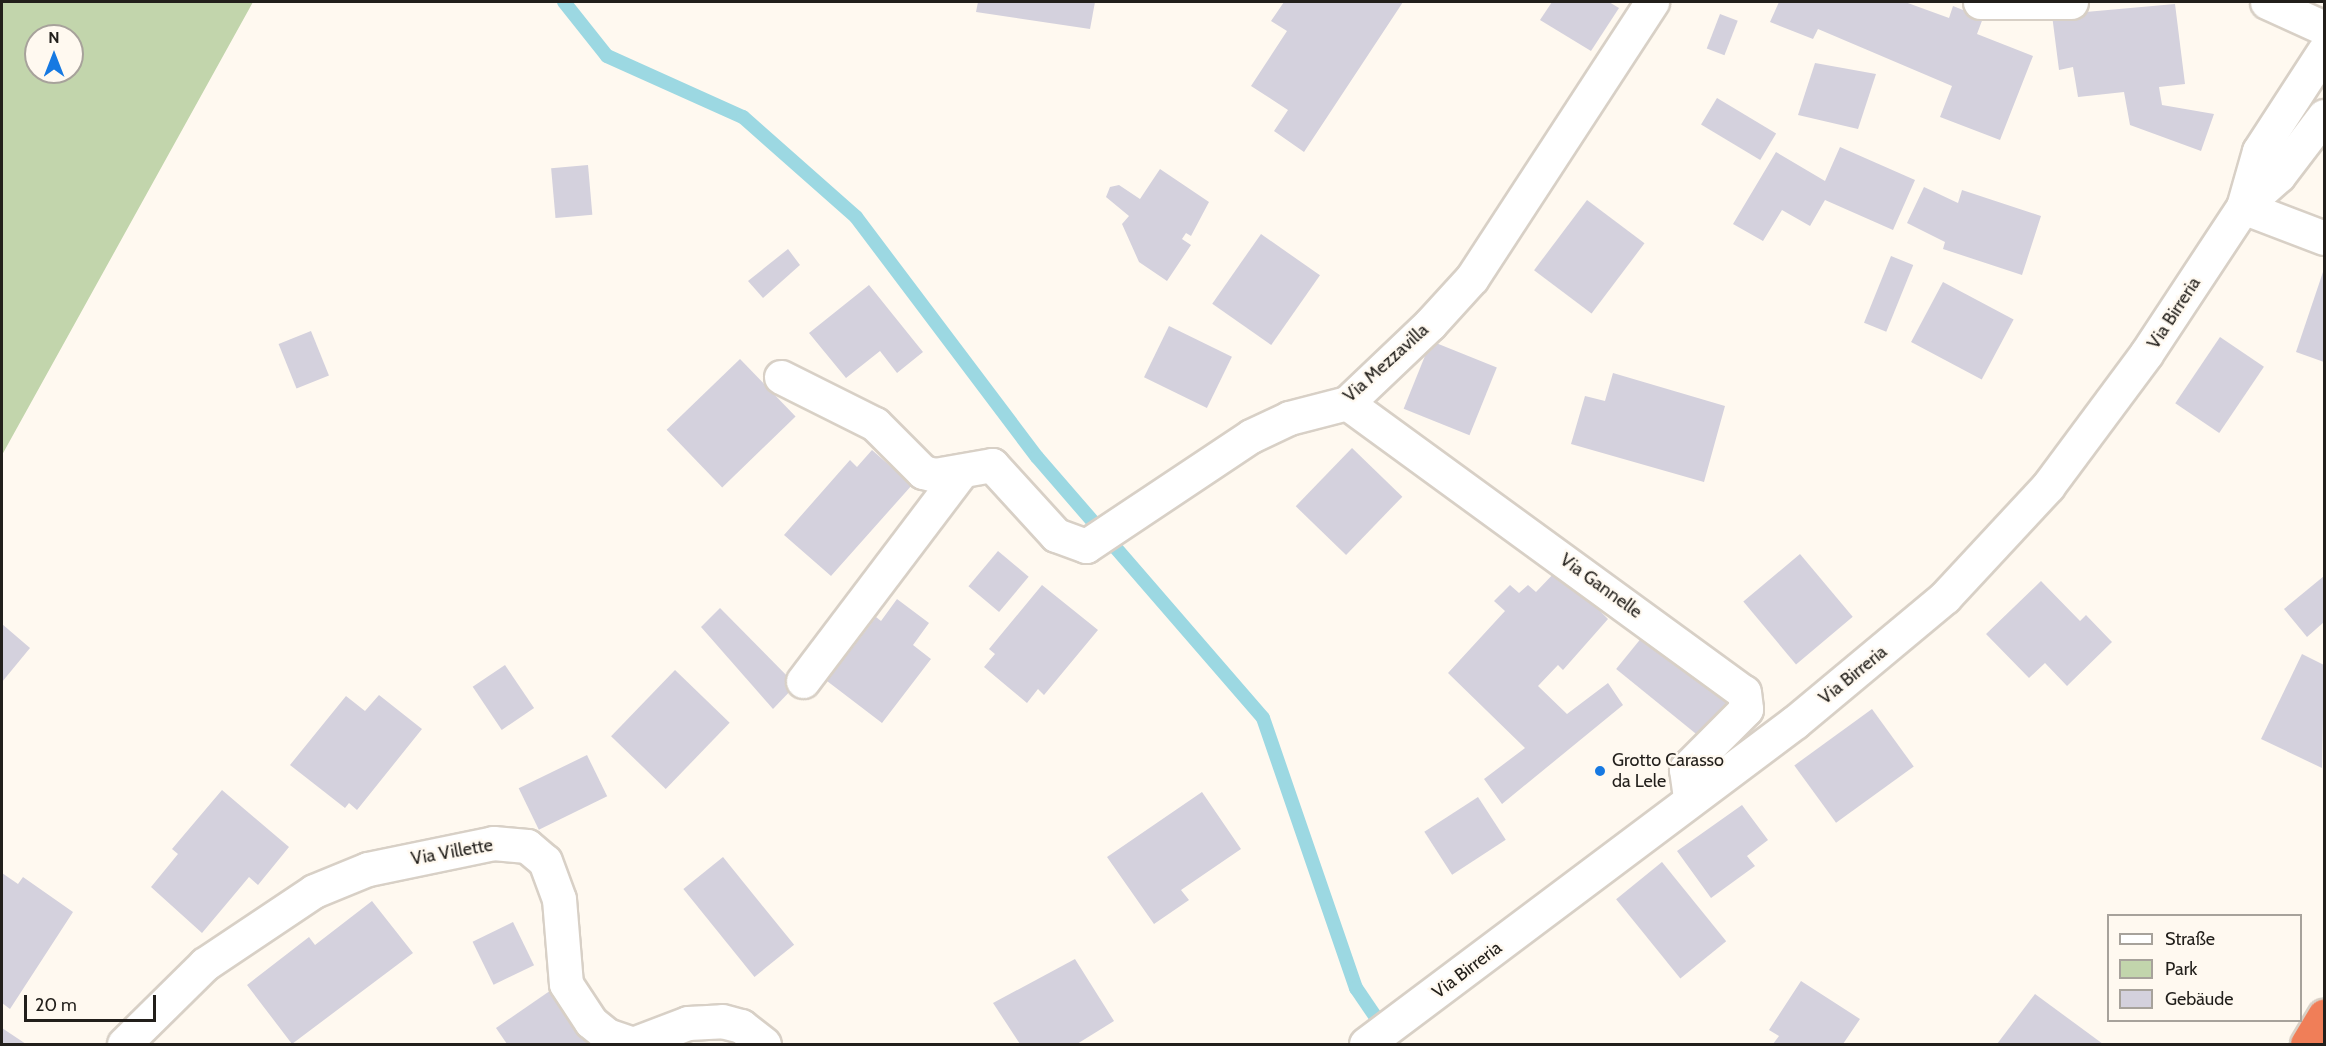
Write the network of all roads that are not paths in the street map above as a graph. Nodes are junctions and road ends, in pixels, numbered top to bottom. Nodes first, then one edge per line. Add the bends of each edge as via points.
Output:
1 (1652, 2) edge
2 (1980, 2) edge
3 (2071, 2) edge
4 (2267, 2) edge
5 (2325, 28) edge
6 (2325, 51) edge
7 (2325, 117) edge
8 (2243, 207) junction
9 (2325, 238) edge
10 (781, 377) dead end
11 (1347, 403) junction
12 (974, 468) junction
13 (803, 681) dead end
14 (1690, 799) junction
15 (2325, 1016) edge
16 (124, 1044) edge
17 (764, 1044) edge
18 (1366, 1044) edge
19 (2307, 1044) edge

1 - 11 street, Via Mezzavilla via 1472,278
2 - 3 street
4 - 5 street
6 - 8 street, Via Birreria via 2259,151
7 - 8 street, Via Birreria via 2279,175
8 - 9 street
8 - 14 street, Via Birreria via 2096,424 1976,566 1910,629
10 - 12 street via 875,424 923,472
11 - 12 street, Via Mezzavilla via 1289,418 1251,436 1093,543 1079,546 1056,535
11 - 14 street, Via Gannelle via 1744,692 1746,709 1686,769
12 - 13 street
14 - 18 street, Via Birreria
15 - 19 highway
16 - 17 street, Via Villette via 205,964 314,891 368,869 512,843 544,861 559,899 566,984 591,1022 607,1035 633,1044 688,1023 722,1021 741,1026

